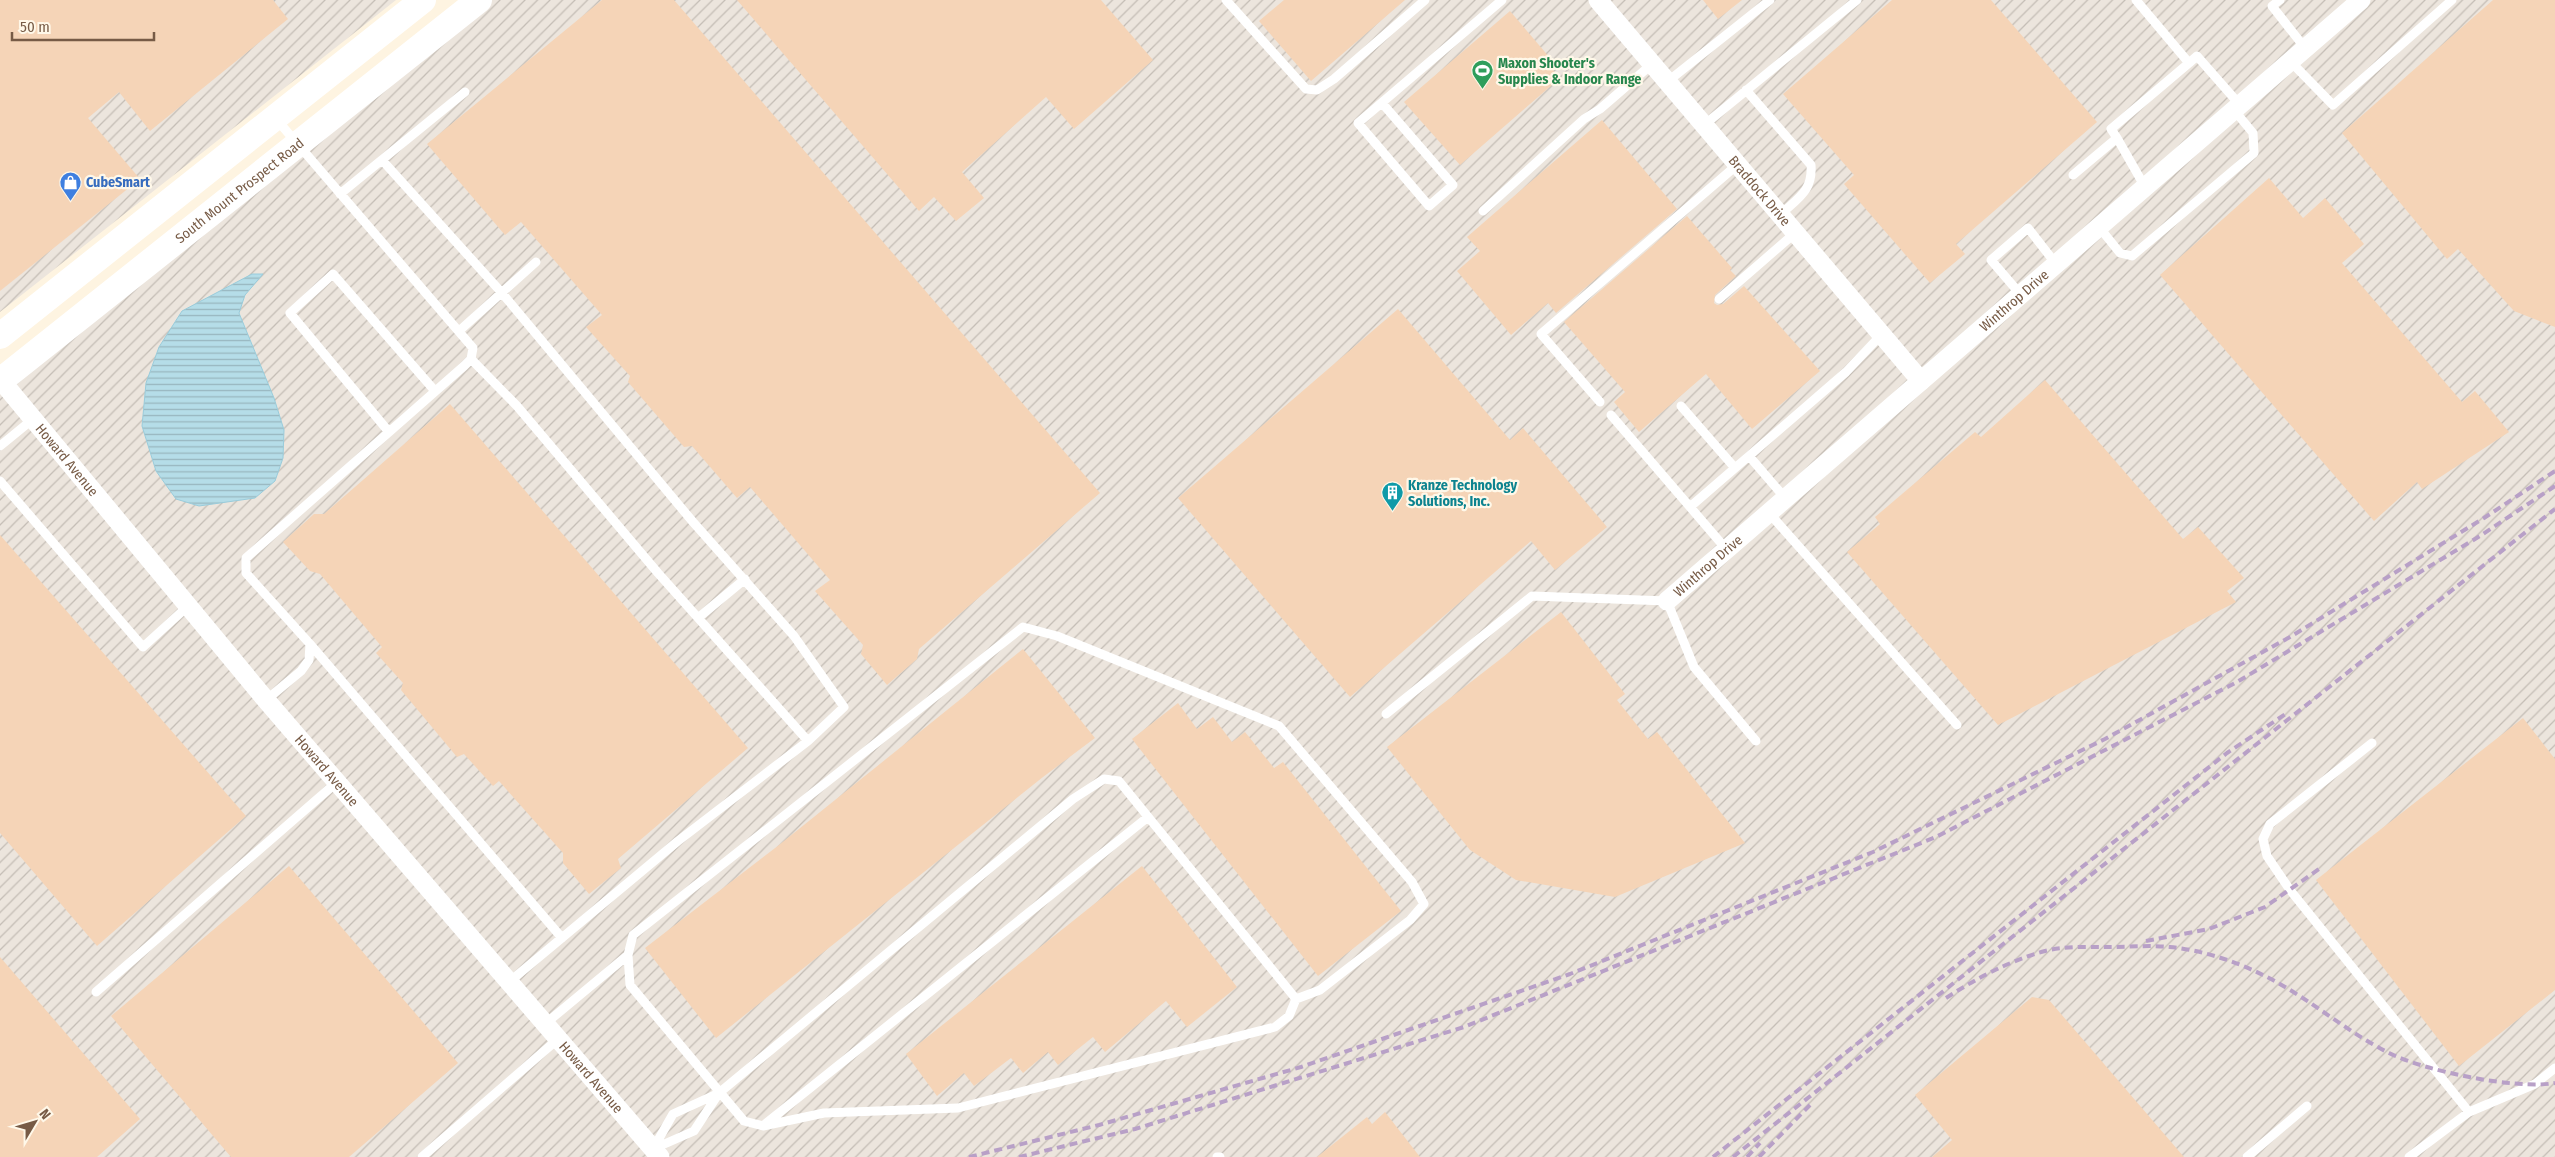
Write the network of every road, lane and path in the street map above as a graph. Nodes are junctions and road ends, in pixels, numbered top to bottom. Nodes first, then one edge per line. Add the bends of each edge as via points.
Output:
1 (479, 0) edge
2 (1425, 0) edge
3 (1502, 0) edge
4 (1598, 0) edge
5 (1770, 0) edge
6 (1856, 0) edge
7 (2136, 0) edge
8 (2280, 0) edge
9 (2361, 0) edge
10 (2452, 0) edge
11 (419, 1) edge
12 (1232, 2) edge
13 (2305, 48) junction
14 (2290, 61) junction
15 (2189, 63) junction
16 (1652, 64) junction
17 (1667, 82) junction
18 (1746, 90) junction
19 (465, 92) dead end
20 (1382, 103) junction
21 (2237, 107) junction
22 (276, 118) junction
23 (1704, 125) junction
24 (2117, 138) junction
25 (298, 145) junction
26 (382, 160) junction
27 (1737, 164) junction
28 (2073, 175) dead end
29 (2145, 187) junction
30 (340, 194) junction
31 (1483, 211) dead end
32 (1780, 215) junction
33 (2100, 227) junction
34 (1795, 233) junction
35 (536, 262) dead end
36 (2056, 264) junction
37 (502, 292) junction
38 (2020, 295) junction
39 (1718, 299) dead end
40 (459, 331) junction
41 (1882, 334) junction
42 (0, 336) edge
43 (471, 359) junction
44 (0, 380) edge
45 (1921, 381) junction
46 (435, 391) junction
47 (1600, 402) dead end
48 (1681, 406) dead end
49 (1611, 415) dead end
50 (33, 419) junction
51 (389, 432) junction
52 (0, 446) edge
53 (1749, 456) junction
54 (1735, 468) junction
55 (0, 481) edge
56 (1786, 499) junction
57 (1690, 507) junction
58 (1770, 513) junction
59 (1727, 550) junction
60 (745, 579) junction
61 (1667, 601) junction
62 (188, 606) junction
63 (698, 618) junction
64 (310, 644) junction
65 (266, 700) junction
66 (1386, 714) dead end
67 (1957, 726) dead end
68 (808, 741) junction
69 (1756, 741) dead end
70 (2372, 743) dead end
71 (337, 782) junction
72 (1148, 817) junction
73 (562, 938) junction
74 (628, 955) junction
75 (509, 982) junction
76 (96, 992) dead end
77 (1296, 999) junction
78 (545, 1024) junction
79 (558, 1039) junction
80 (2555, 1068) edge
81 (719, 1093) junction
82 (2307, 1106) dead end
83 (2468, 1112) junction
84 (763, 1126) junction
85 (656, 1153) edge
86 (422, 1157) edge
87 (2247, 1157) edge
88 (2409, 1157) edge

1 - 25 main road, South Mount Prospect Road
2 - 12 lane via 1317,90 1306,89
3 - 20 lane
4 - 16 street, Braddock Drive
5 - 17 lane
6 - 18 lane
7 - 15 lane
8 - 13 lane via 2272,6
9 - 13 street, Winthrop Drive
10 - 14 lane via 2333,105
11 - 22 main road
13 - 14 street, Winthrop Drive
14 - 21 street, Winthrop Drive
15 - 21 lane via 2197,56
15 - 24 lane via 2111,129
16 - 17 street, Braddock Drive
16 - 31 lane via 1600,110 1584,119
17 - 23 street, Braddock Drive
18 - 23 lane
18 - 32 lane via 1811,165 1812,179 1807,189
19 - 26 lane
20 - 20 lane via 1358,123 1429,206 1453,185
21 - 29 street, Winthrop Drive
21 - 33 lane via 2253,133 2254,153 2132,256 2120,253
22 - 25 lane
22 - 42 main road
23 - 27 street, Braddock Drive
24 - 28 lane
24 - 29 lane
25 - 30 lane
25 - 44 main road, South Mount Prospect Road
26 - 30 lane
26 - 37 lane
27 - 32 street, Braddock Drive
27 - 47 lane via 1541,334
29 - 33 street, Winthrop Drive
30 - 40 lane
32 - 34 street, Braddock Drive
33 - 36 street, Winthrop Drive
34 - 39 lane
34 - 41 street, Braddock Drive
35 - 37 lane
36 - 38 street, Winthrop Drive
36 - 38 lane via 2028,228 1991,260
37 - 40 lane
37 - 60 lane via 693,522
38 - 45 street, Winthrop Drive
40 - 43 lane via 473,348
41 - 45 street, Braddock Drive
41 - 53 lane via 1846,372
43 - 46 lane
43 - 63 lane via 518,406
44 - 50 street, Howard Avenue
45 - 56 street, Winthrop Drive
46 - 51 lane
46 - 51 lane via 333,274 297,306 290,313
48 - 54 lane
49 - 57 lane
50 - 52 lane
50 - 62 street, Howard Avenue
51 - 64 lane via 246,558 246,573
53 - 54 lane
53 - 56 lane
54 - 57 lane
55 - 62 lane via 143,647
56 - 58 street, Winthrop Drive
57 - 59 lane
58 - 59 street, Winthrop Drive
58 - 67 lane
59 - 61 street, Winthrop Drive
60 - 63 lane
60 - 68 lane via 794,636 844,707
61 - 66 lane via 1532,596
61 - 69 lane via 1694,667
62 - 65 street, Howard Avenue
63 - 68 lane
64 - 65 lane via 309,660 301,671
64 - 73 lane
65 - 71 street, Howard Avenue
68 - 73 lane
70 - 83 lane via 2270,824 2263,839 2267,856 2290,890
71 - 75 street, Howard Avenue
71 - 76 lane
72 - 77 lane
72 - 81 lane via 1119,781 1104,780 1073,799
72 - 84 lane
73 - 75 lane
74 - 77 lane via 633,935 1023,627 1058,636 1279,726 1412,882 1424,904 1410,920 1320,990
74 - 78 lane
74 - 81 lane via 630,985
75 - 78 street, Howard Avenue
77 - 84 lane via 1289,1016 1275,1026 958,1108 824,1113
78 - 79 street, Howard Avenue
79 - 85 street, Howard Avenue
79 - 86 lane
80 - 83 lane via 2535,1084
81 - 84 lane via 744,1121
81 - 85 lane via 694,1131
81 - 85 lane via 673,1114
82 - 87 lane
83 - 88 lane

